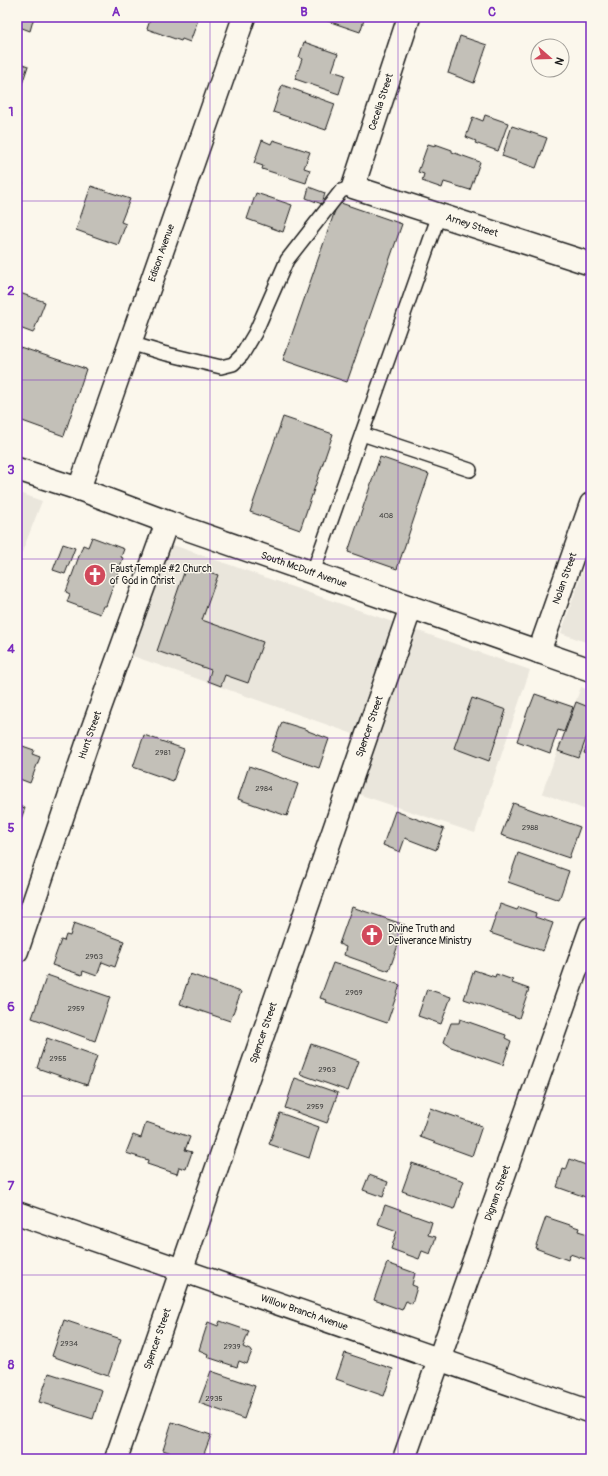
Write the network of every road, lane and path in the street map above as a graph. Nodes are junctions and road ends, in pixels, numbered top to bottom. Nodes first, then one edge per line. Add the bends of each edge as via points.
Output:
1 (244, 17) edge
2 (409, 17) edge
3 (352, 187) junction
4 (439, 215) junction
5 (591, 264) edge
6 (130, 343) junction
7 (362, 434) junction
8 (17, 468) edge
9 (470, 470) dead end
10 (79, 489) junction
11 (591, 504) edge
12 (167, 522) junction
13 (313, 572) junction
14 (411, 607) junction
15 (539, 652) junction
16 (591, 670) edge
17 (591, 928) edge
18 (17, 951) edge
19 (17, 1213) edge
20 (181, 1269) junction
21 (439, 1359) junction
22 (591, 1412) edge
23 (116, 1459) edge
24 (404, 1459) edge

1 - 6 street, Edison Avenue
2 - 3 street, Cecelia Street
3 - 4 street, Arney Street
3 - 6 lane via 341,191 287,260 255,333 234,364 221,367
4 - 5 street, Arney Street
4 - 7 lane
6 - 10 street, Edison Avenue
7 - 9 lane
7 - 13 lane
8 - 10 street, South McDuff Avenue
10 - 12 street, South McDuff Avenue
11 - 15 street, Nolan Street
12 - 13 street, South McDuff Avenue
12 - 18 street, Hunt Street via 88,741
13 - 14 street, South McDuff Avenue
14 - 15 street, South McDuff Avenue
14 - 20 street, Spencer Street
15 - 16 street, South McDuff Avenue
17 - 21 street, Dignan Street
19 - 20 street, Willow Branch Avenue
20 - 21 street, Willow Branch Avenue
20 - 23 street, Spencer Street
21 - 22 street, Willow Branch Avenue
21 - 24 street, Dignan Street

